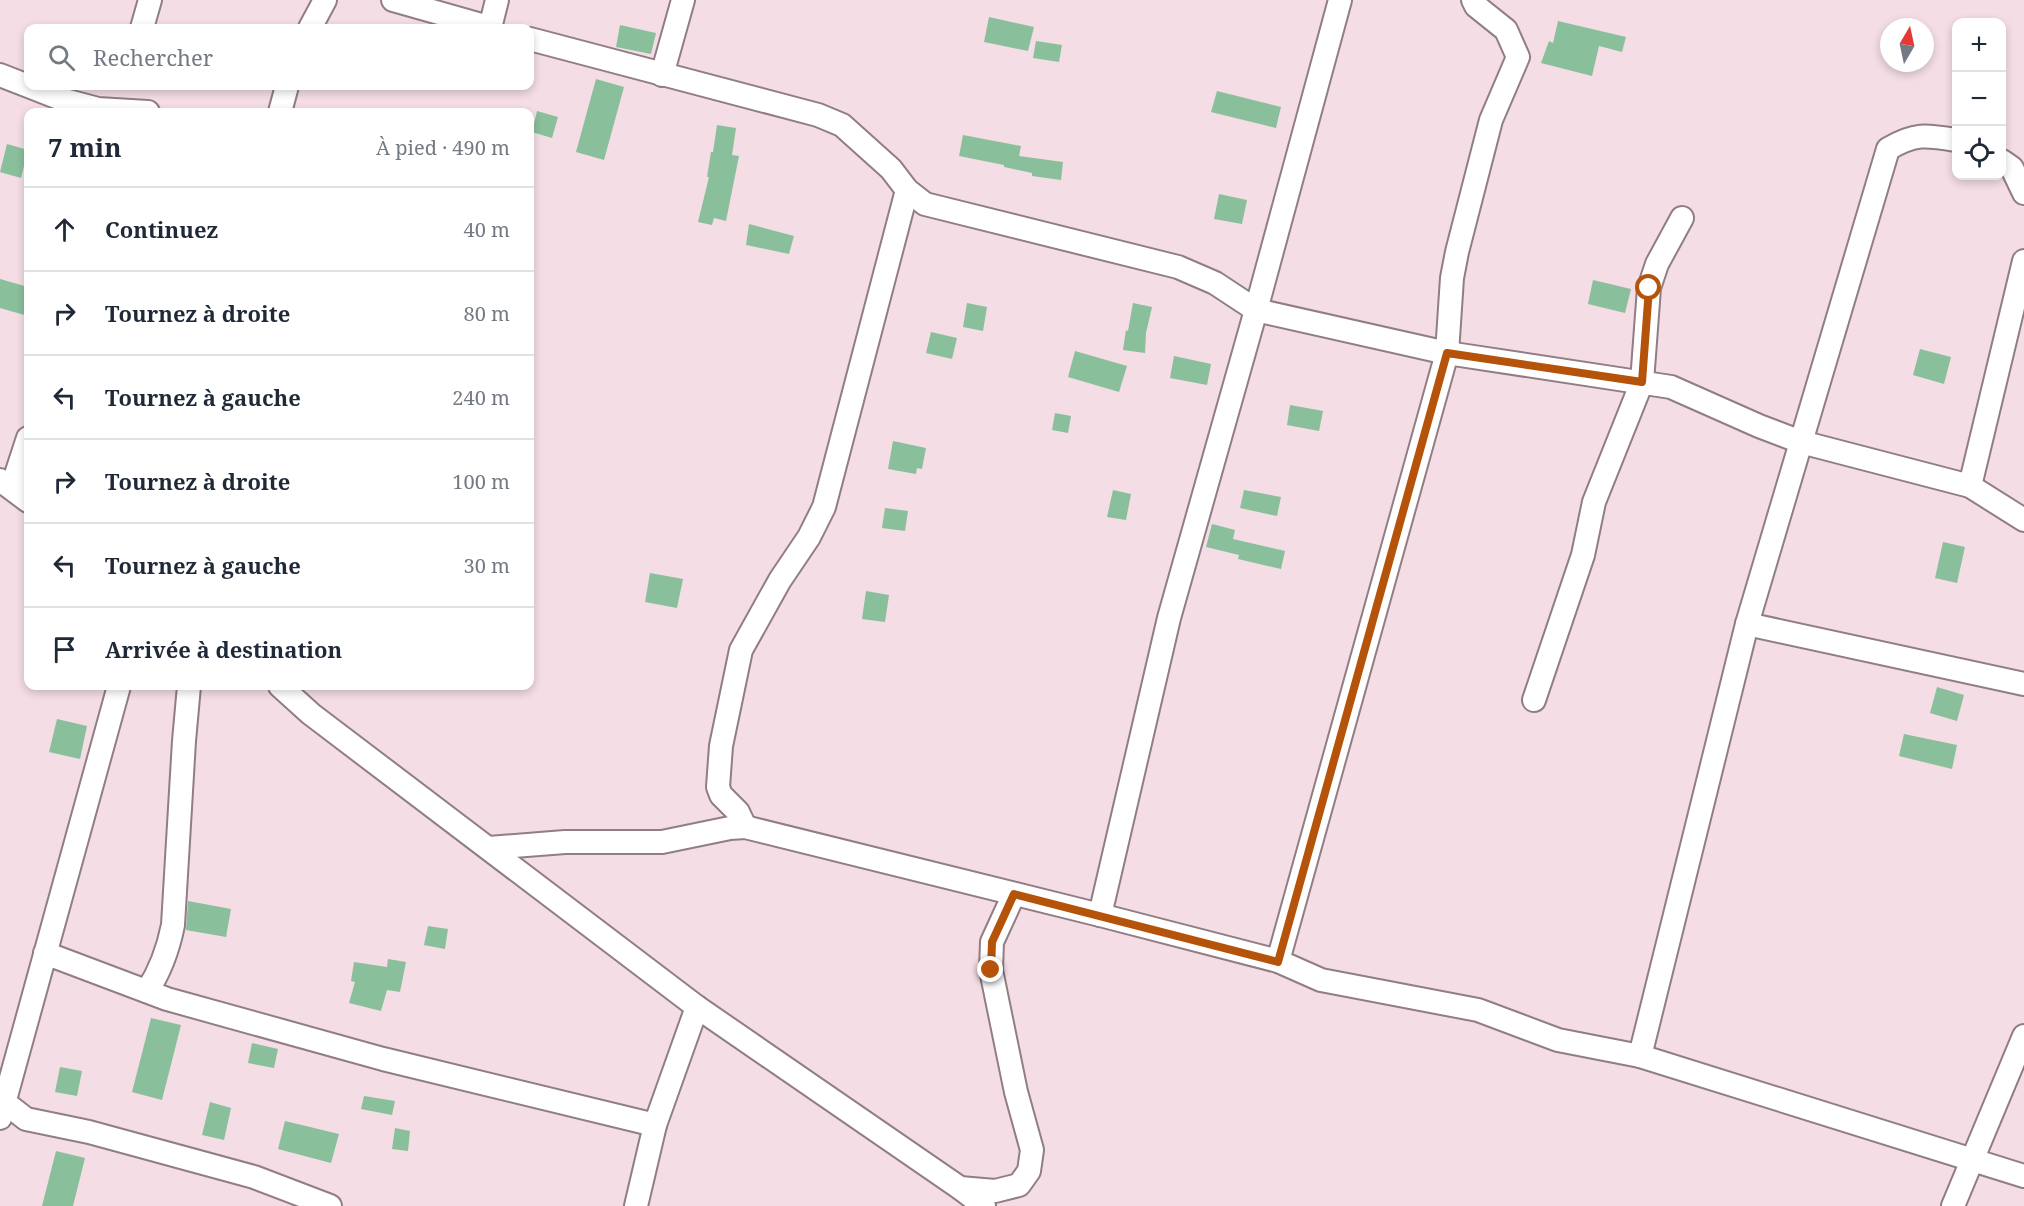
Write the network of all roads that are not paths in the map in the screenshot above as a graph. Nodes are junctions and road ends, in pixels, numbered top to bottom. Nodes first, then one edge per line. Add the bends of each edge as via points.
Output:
1 (150, 0) edge
2 (326, 0) edge
3 (393, 0) edge
4 (497, 0) edge
5 (683, 0) edge
6 (1340, 0) edge
7 (1473, 0) edge
8 (143, 24) edge
9 (312, 24) edge
10 (477, 24) edge
11 (492, 24) edge
12 (534, 40) edge
13 (0, 75) edge
14 (662, 75) junction
15 (24, 84) edge
16 (38, 90) edge
17 (80, 90) edge
18 (286, 90) edge
19 (64, 100) junction
20 (90, 108) edge
21 (281, 108) edge
22 (1952, 139) edge
23 (2006, 164) edge
24 (907, 190) junction
25 (2024, 193) edge
26 (1682, 218) dead end
27 (2024, 261) edge
28 (1256, 310) junction
29 (1447, 353) junction
30 (1642, 382) junction
31 (1801, 442) junction
32 (24, 452) edge
33 (1970, 486) junction
34 (13, 489) edge
35 (2024, 519) edge
36 (1747, 624) junction
37 (2024, 684) edge
38 (118, 690) edge
39 (189, 690) edge
40 (284, 690) edge
41 (1534, 700) dead end
42 (745, 827) junction
43 (489, 849) junction
44 (1014, 894) junction
45 (1100, 915) junction
46 (45, 953) junction
47 (1278, 962) junction
48 (147, 992) junction
49 (697, 1007) junction
50 (2024, 1036) edge
51 (1640, 1056) junction
52 (2, 1110) edge
53 (26, 1119) junction
54 (655, 1125) junction
55 (0, 1130) edge
56 (1973, 1161) junction
57 (2024, 1176) edge
58 (960, 1188) junction
59 (330, 1206) edge
60 (636, 1206) edge
61 (984, 1206) edge
62 (1953, 1206) edge

1 - 8 street
2 - 9 street
3 - 10 street
4 - 11 street
5 - 14 street
6 - 28 street
7 - 29 street via 1506,30 1518,57 1491,120 1462,230 1452,278
12 - 14 street
13 - 15 street
14 - 24 street via 818,115 842,125
16 - 19 street
17 - 19 street
18 - 21 street
19 - 20 street
22 - 31 street via 1906,138 1888,149
23 - 25 street via 2012,168
24 - 28 street via 925,204 1178,267 1215,283
24 - 42 street via 824,507 741,650 720,746 718,786
26 - 30 street via 1656,264 1649,288
27 - 33 street
28 - 29 street
28 - 45 street via 1170,618
29 - 30 street
29 - 47 street
30 - 31 street via 1671,387
30 - 41 street via 1594,502 1583,555
31 - 33 street
31 - 36 street
32 - 34 street
33 - 35 street
36 - 37 street
36 - 51 street
38 - 46 street
39 - 48 street via 173,925 167,953
40 - 43 street via 310,714
42 - 43 street via 662,842 565,842
42 - 44 street
43 - 49 street
44 - 45 street
44 - 58 street via 992,942 991,970 1032,1150 1029,1171 1018,1185 995,1191
45 - 47 street
46 - 48 street
46 - 52 street
47 - 51 street via 1320,980 1478,1010 1558,1040
48 - 54 street via 383,1059
49 - 54 street
49 - 58 street
50 - 56 street
51 - 56 street
52 - 53 street
53 - 55 street
53 - 59 street via 254,1177
54 - 60 street
56 - 57 street
56 - 62 street
58 - 61 street

